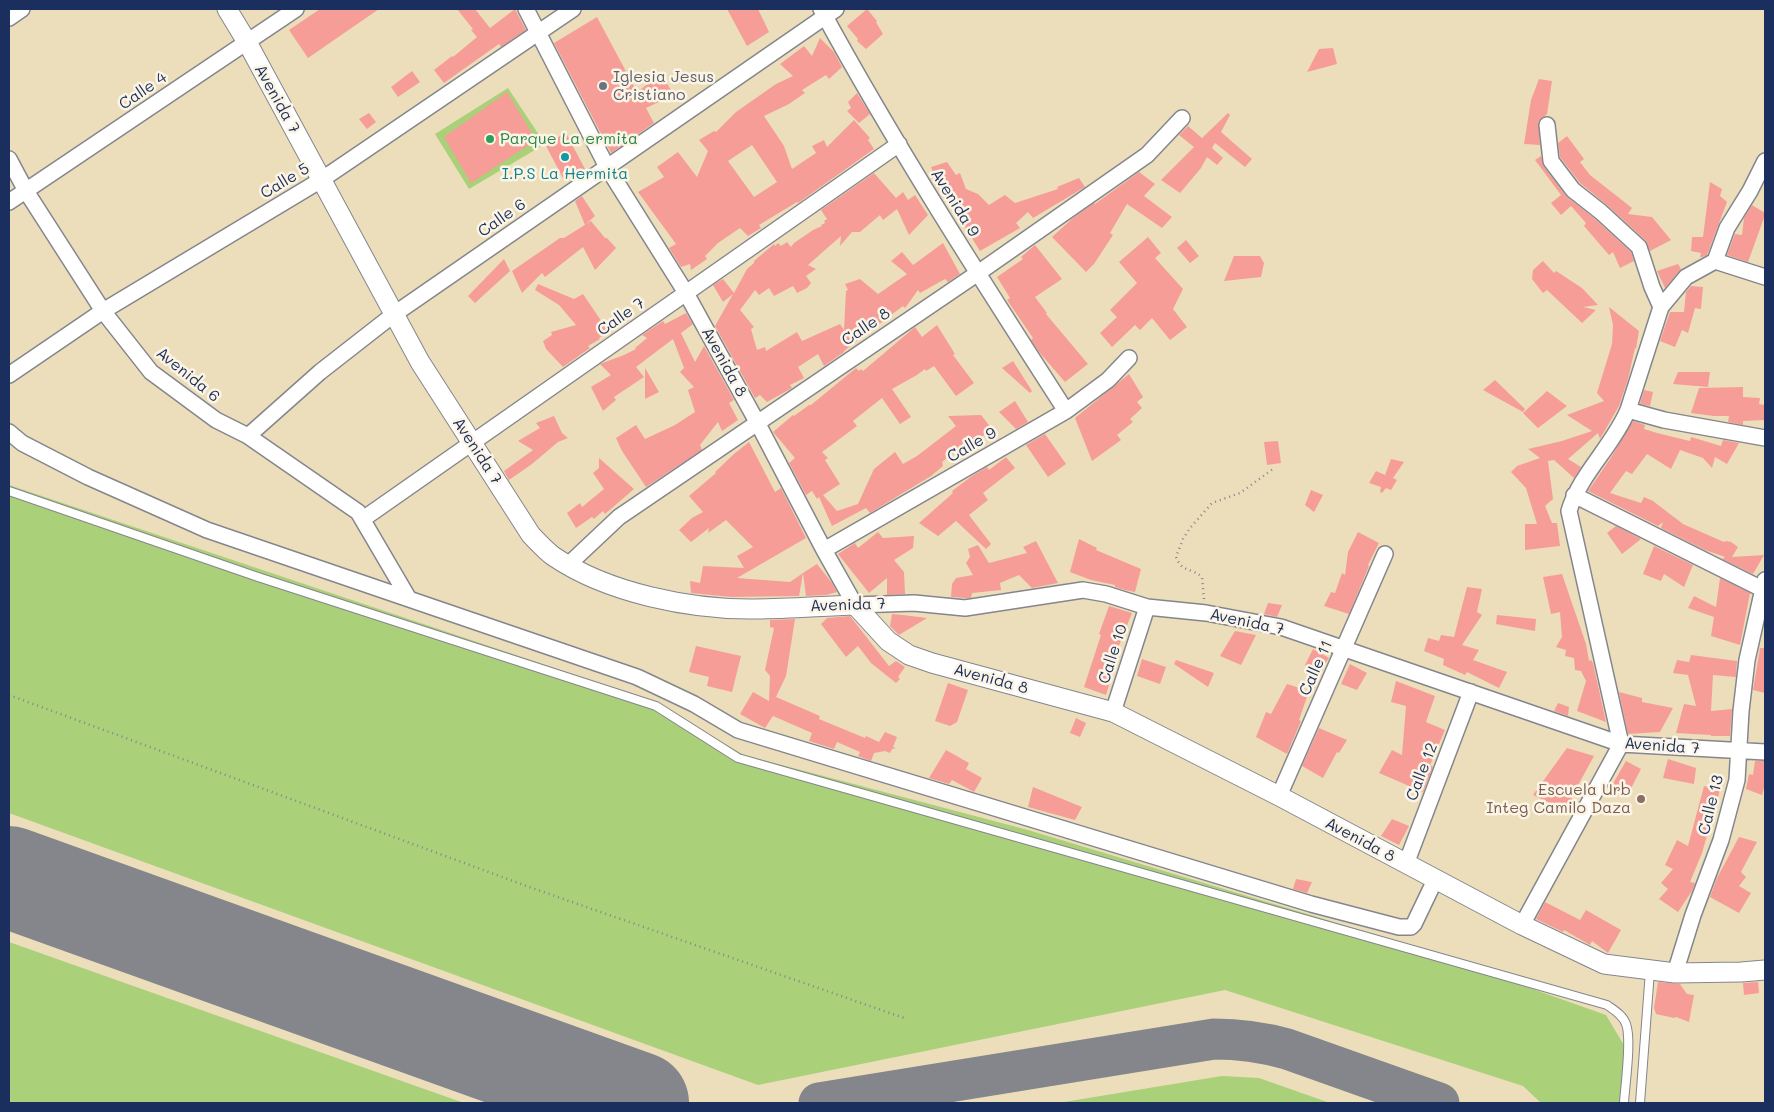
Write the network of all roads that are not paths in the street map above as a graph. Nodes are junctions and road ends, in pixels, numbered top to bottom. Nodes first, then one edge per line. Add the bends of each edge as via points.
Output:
1 (22, 9) edge
2 (227, 9) edge
3 (296, 9) edge
4 (526, 9) edge
5 (573, 9) edge
6 (828, 12) edge
7 (9, 18) edge
8 (539, 32) junction
9 (247, 42) junction
10 (1182, 118) dead end
11 (1547, 125) dead end
12 (899, 144) junction
13 (9, 159) edge
14 (1765, 160) edge
15 (607, 167) junction
16 (321, 180) junction
17 (26, 191) junction
18 (9, 202) edge
19 (1715, 261) junction
20 (978, 273) junction
21 (1765, 277) edge
22 (686, 294) junction
23 (1661, 307) junction
24 (103, 311) junction
25 (393, 315) junction
26 (1130, 358) dead end
27 (9, 375) edge
28 (1628, 410) junction
29 (1066, 411) junction
30 (757, 422) junction
31 (9, 432) edge
32 (248, 436) junction
33 (1765, 438) edge
34 (472, 443) junction
35 (9, 491) edge
36 (1574, 495) junction
37 (363, 519) junction
38 (824, 550) junction
39 (1385, 554) dead end
40 (568, 565) junction
41 (1764, 586) edge
42 (409, 599) junction
43 (855, 605) junction
44 (1147, 607) junction
45 (1343, 650) junction
46 (1471, 692) junction
47 (1112, 712) junction
48 (1621, 744) junction
49 (1738, 751) junction
50 (1765, 752) edge
51 (1279, 796) junction
52 (1406, 864) junction
53 (1436, 878) junction
54 (1522, 926) junction
55 (1765, 970) edge
56 (1650, 971) junction
57 (1675, 973) junction
58 (1624, 1103) edge
59 (1640, 1103) edge

1 - 7 street
2 - 9 street, Avenida 7
3 - 9 street, Calle 4
4 - 8 street, Avenida 8
5 - 8 street, Calle 5
6 - 12 street, Avenida 9
6 - 15 street, Calle 6
8 - 15 street, Avenida 8
8 - 16 street, Calle 5
9 - 16 street, Avenida 7
9 - 17 street, Calle 4
10 - 20 street, Calle 8 via 1147,155
11 - 23 street via 1551,161 1573,190 1639,247
12 - 20 street, Avenida 9
12 - 22 street, Calle 7
13 - 17 street, Avenida 6
14 - 19 street via 1727,228
15 - 22 street, Avenida 8
15 - 25 street, Calle 6
16 - 24 street, Calle 5
16 - 25 street, Avenida 7
17 - 18 street, Calle 4
17 - 24 street, Avenida 6
19 - 21 street
19 - 23 street via 1686,277
20 - 29 street, Avenida 9
20 - 30 street, Calle 8
22 - 30 street, Avenida 8
22 - 34 street, Calle 7
23 - 28 street
24 - 27 street, Calle 5
24 - 32 street, Avenida 6 via 151,372 216,420
25 - 32 street, Calle 6 via 320,372
25 - 34 street, Avenida 7
26 - 29 street, Calle 9 via 1108,380
28 - 33 street via 1664,420
28 - 36 street via 1621,426
29 - 38 street, Calle 9
30 - 38 street, Avenida 8
30 - 40 street, Calle 8 via 619,517
31 - 42 street via 22,443 88,477 207,530
32 - 37 street, Avenida 6 via 358,512
34 - 37 street, Calle 7
34 - 40 street, Avenida 7 via 531,535
35 - 58 lane via 258,577 656,706 738,758 1607,1005 1621,1016 1629,1035
36 - 41 street
36 - 48 street via 1569,511
37 - 42 street, Avenida 6
38 - 43 street, Avenida 8
39 - 45 street, Calle 11
40 - 43 street, Avenida 7 via 617,587 704,606 755,609
41 - 49 street, Calle 13 via 1747,660
42 - 53 street via 637,677 694,704 738,730 1311,904 1399,927 1411,927
43 - 44 street, Avenida 7 via 914,603 965,608 1083,590
43 - 47 street, Avenida 8 via 888,640 909,655
44 - 45 street, Avenida 7 via 1206,613 1281,627
44 - 47 street, Calle 10
45 - 46 street, Avenida 7
45 - 51 street, Calle 11
46 - 48 street, Avenida 7
46 - 52 street, Calle 12
47 - 51 street, Avenida 8
48 - 49 street, Avenida 7
48 - 54 street
49 - 50 street, Avenida 7
49 - 57 street, Calle 13 via 1737,780 1721,840
51 - 52 street, Avenida 8
52 - 53 street, Avenida 8
53 - 54 street, Avenida 8
54 - 56 street, Avenida 8 via 1604,964
55 - 57 street, Avenida 8
56 - 57 street, Avenida 8
56 - 59 lane

